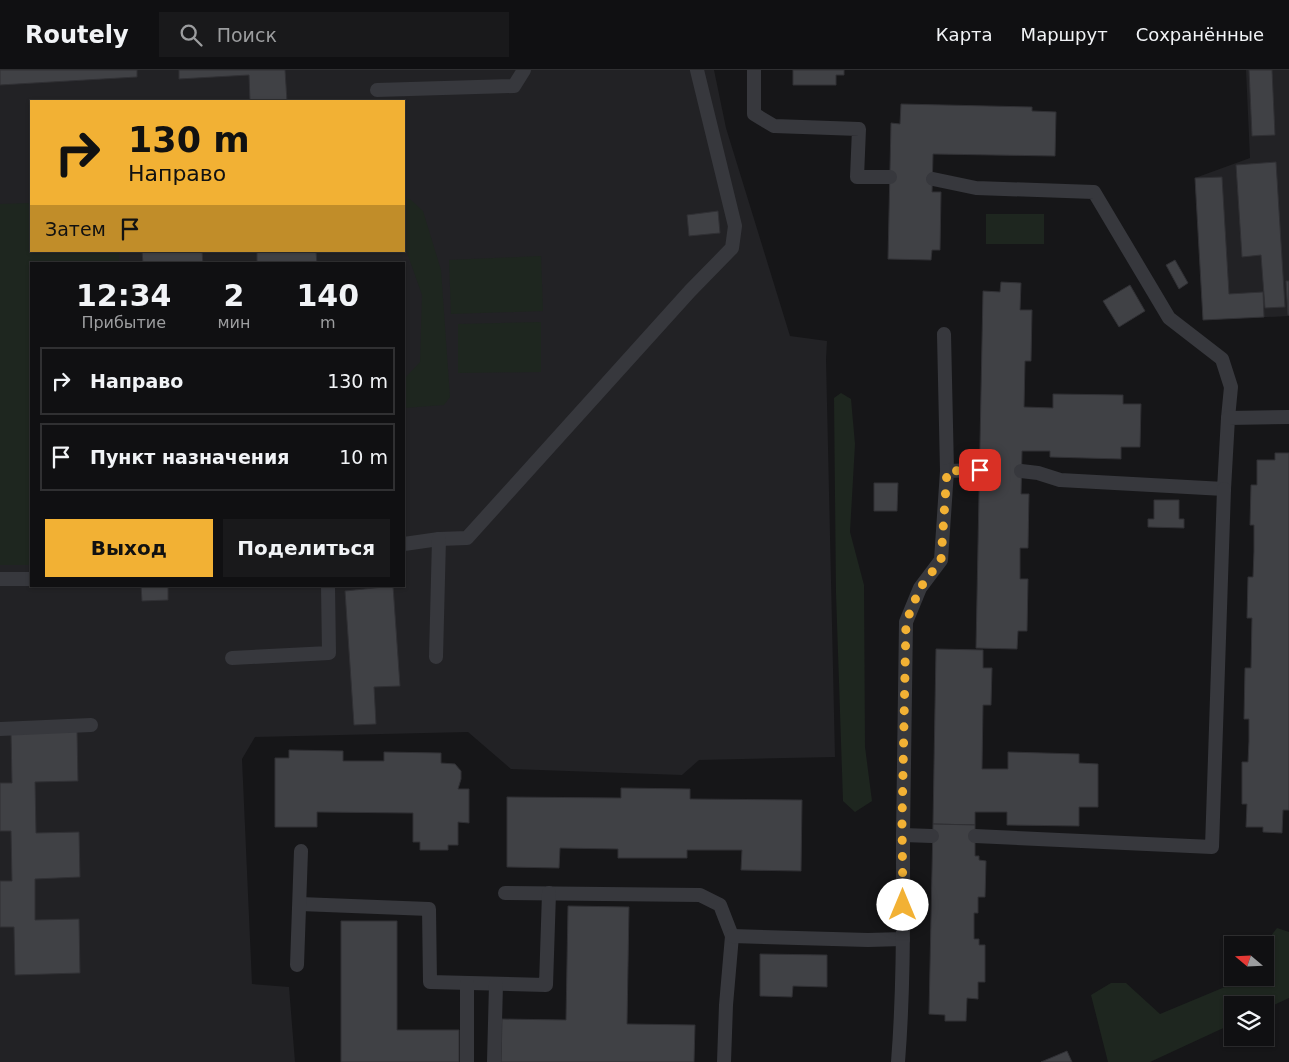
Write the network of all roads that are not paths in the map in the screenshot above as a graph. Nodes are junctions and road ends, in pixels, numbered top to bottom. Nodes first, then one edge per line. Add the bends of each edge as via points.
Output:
1 (524, 70) edge
2 (697, 70) edge
3 (754, 70) edge
4 (377, 90) dead end
5 (890, 177) dead end
6 (933, 179) dead end
7 (944, 334) dead end
8 (1289, 417) edge
9 (1228, 418) junction
10 (980, 470) dead end
11 (947, 471) junction
12 (1021, 471) dead end
13 (1224, 489) junction
14 (439, 539) junction
15 (405, 544) edge
16 (0, 579) edge
17 (30, 579) edge
18 (328, 587) edge
19 (436, 656) dead end
20 (232, 658) dead end
21 (91, 725) dead end
22 (0, 729) edge
23 (903, 835) junction
24 (932, 836) dead end
25 (975, 836) dead end
26 (301, 851) dead end
27 (505, 892) dead end
28 (549, 893) junction
29 (300, 904) junction
30 (732, 936) junction
31 (903, 939) junction
32 (297, 964) dead end
33 (467, 983) junction
34 (496, 984) junction
35 (467, 1062) edge
36 (494, 1062) edge
37 (724, 1062) edge
38 (898, 1062) edge

1 - 4 lane via 514,86
2 - 14 lane via 735,226 732,248 467,538
3 - 5 lane via 754,114 774,126 859,129 857,177
6 - 9 lane via 976,188 1094,192 1169,318 1222,359 1231,387
7 - 11 lane
8 - 9 lane
9 - 13 lane
10 - 11 lane
11 - 23 lane via 941,560 920,588 906,622
12 - 13 lane via 1060,480
13 - 25 lane via 1212,847
14 - 15 lane
14 - 19 lane
16 - 17 lane
18 - 20 lane via 329,653
21 - 22 lane
23 - 24 lane
23 - 31 lane
26 - 29 lane
27 - 28 lane
28 - 30 lane via 700,895 720,905
28 - 34 lane via 546,985
29 - 32 lane
29 - 33 lane via 430,909 430,982
30 - 31 lane
30 - 37 lane
31 - 38 lane
33 - 34 lane
33 - 35 lane
34 - 36 lane

